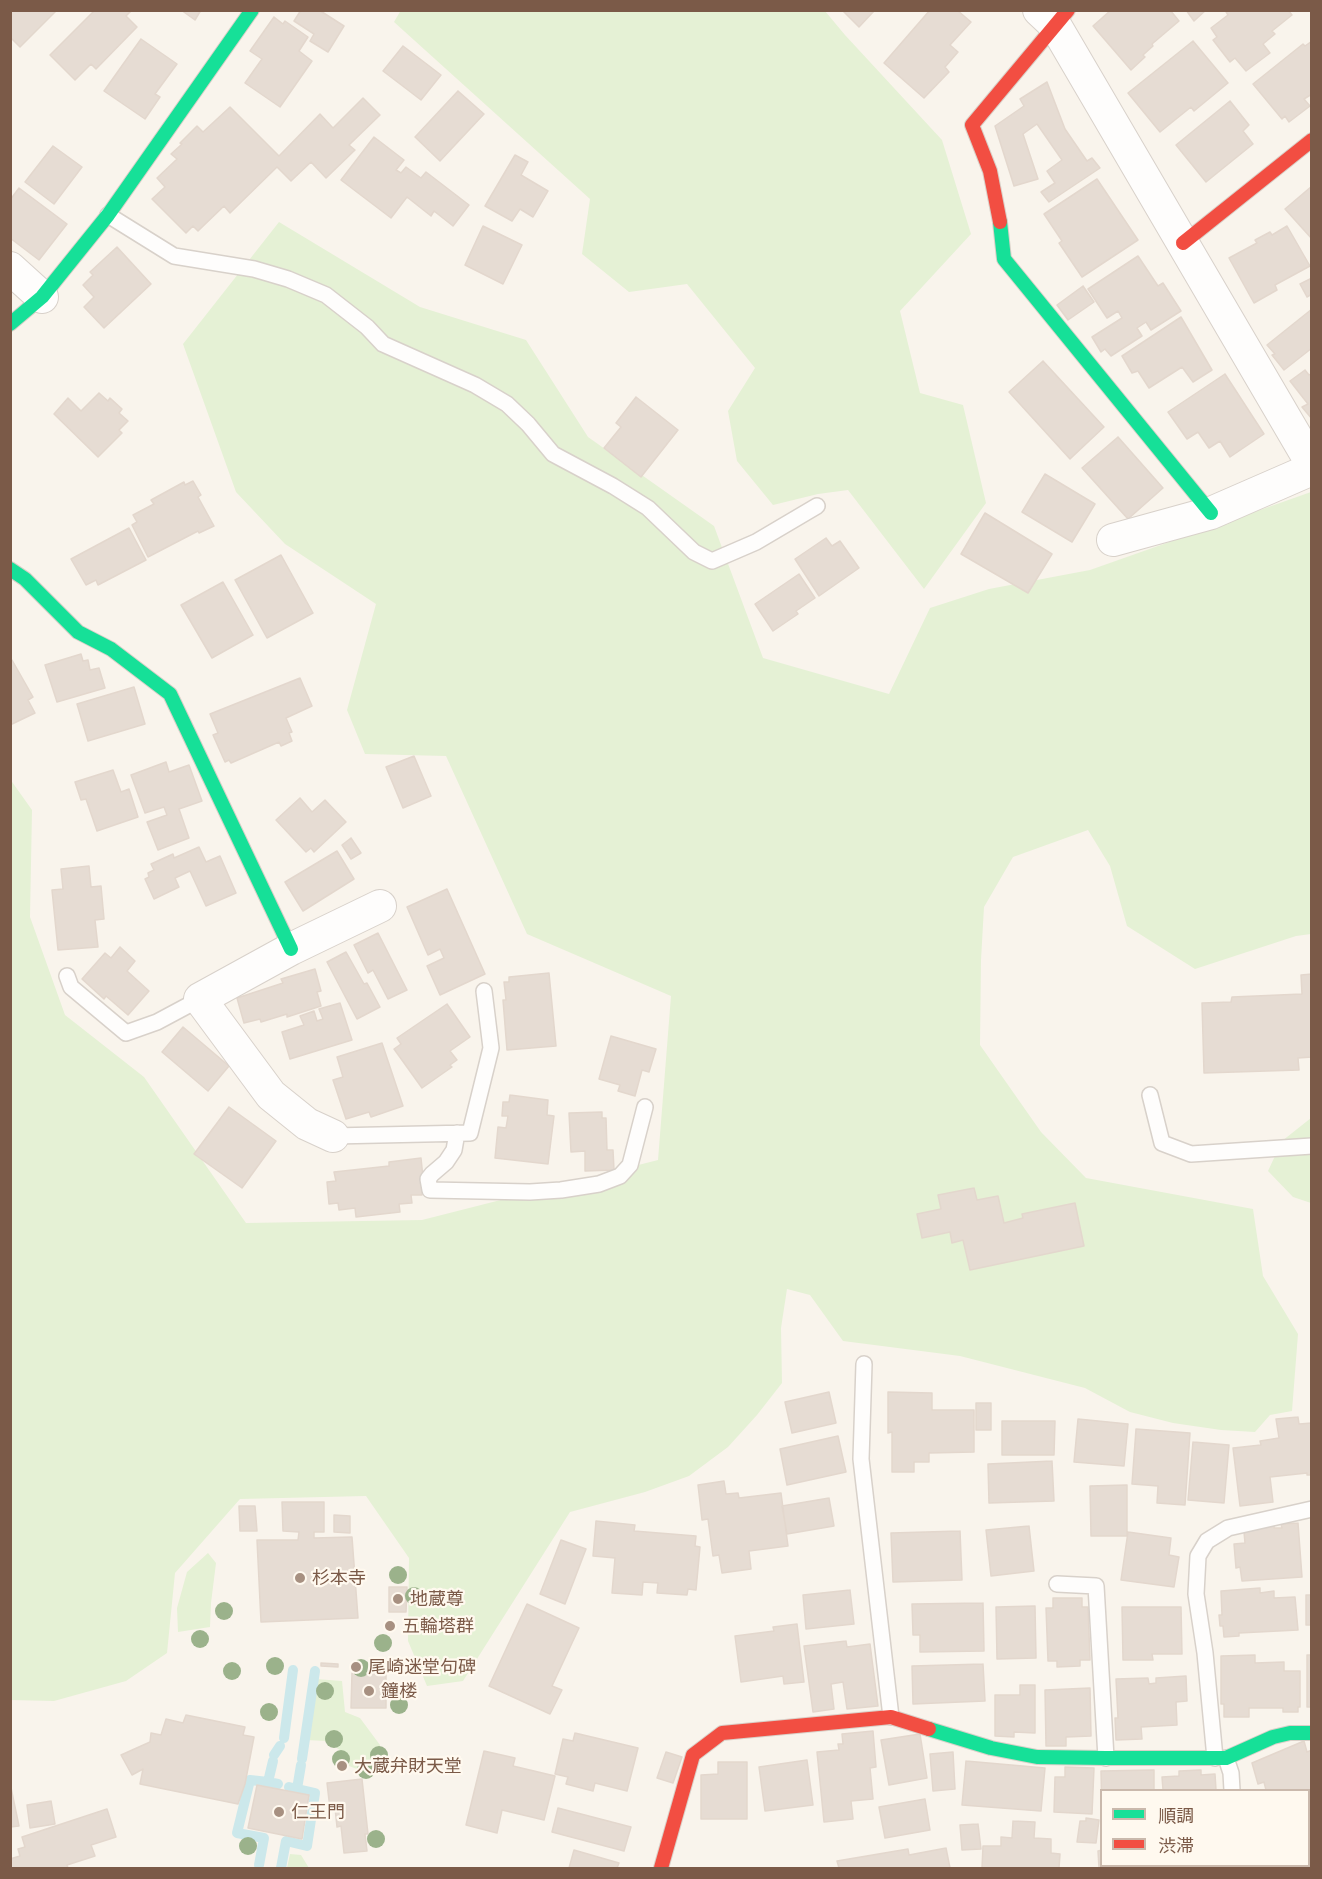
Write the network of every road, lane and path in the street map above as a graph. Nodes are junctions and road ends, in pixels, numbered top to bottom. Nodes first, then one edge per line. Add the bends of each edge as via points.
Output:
1 (252, 10) edge
2 (1054, 15) edge
3 (1311, 140) edge
4 (108, 215) junction
5 (1183, 243) junction
6 (10, 268) edge
7 (42, 297) junction
8 (10, 324) edge
9 (1311, 464) edge
10 (1311, 469) edge
11 (817, 506) dead end
12 (1211, 513) junction
13 (1113, 540) dead end
14 (10, 569) edge
15 (380, 906) dead end
16 (291, 949) junction
17 (67, 976) dead end
18 (484, 992) dead end
19 (200, 999) junction
20 (1150, 1095) dead end
21 (645, 1107) dead end
22 (457, 1133) junction
23 (333, 1136) joint
24 (1311, 1146) edge
25 (864, 1364) dead end
26 (1311, 1509) edge
27 (1057, 1584) dead end
28 (891, 1717) junction
29 (1311, 1732) edge
30 (1106, 1758) junction
31 (1220, 1758) junction
32 (1232, 1789) edge
33 (661, 1869) edge

1 - 4 street
2 - 5 street
2 - 12 street via 972,125 990,171 1004,259
3 - 5 street
4 - 7 street
4 - 11 lane via 174,256 254,269 326,295 383,344 475,385 507,404 554,453 648,508 694,552 712,561 756,542
5 - 9 street
6 - 7 street
7 - 8 street
10 - 12 street
12 - 13 street
14 - 16 street via 46,598 78,632 111,649 170,694
15 - 16 street
16 - 19 street
17 - 19 lane via 71,987 126,1033
18 - 22 lane via 491,1048 470,1133
19 - 23 street via 271,1095 307,1124
20 - 24 lane via 1162,1143 1191,1154
21 - 22 lane via 630,1165 620,1176 561,1190 430,1190 428,1179 454,1150
22 - 23 lane
25 - 28 lane via 861,1459
26 - 31 lane via 1228,1528 1207,1541 1198,1556 1196,1594
27 - 30 lane via 1096,1586
28 - 30 street via 991,1748 1036,1757
28 - 33 street via 722,1733 693,1755
29 - 31 street via 1273,1737
30 - 31 street
31 - 32 lane via 1231,1773

